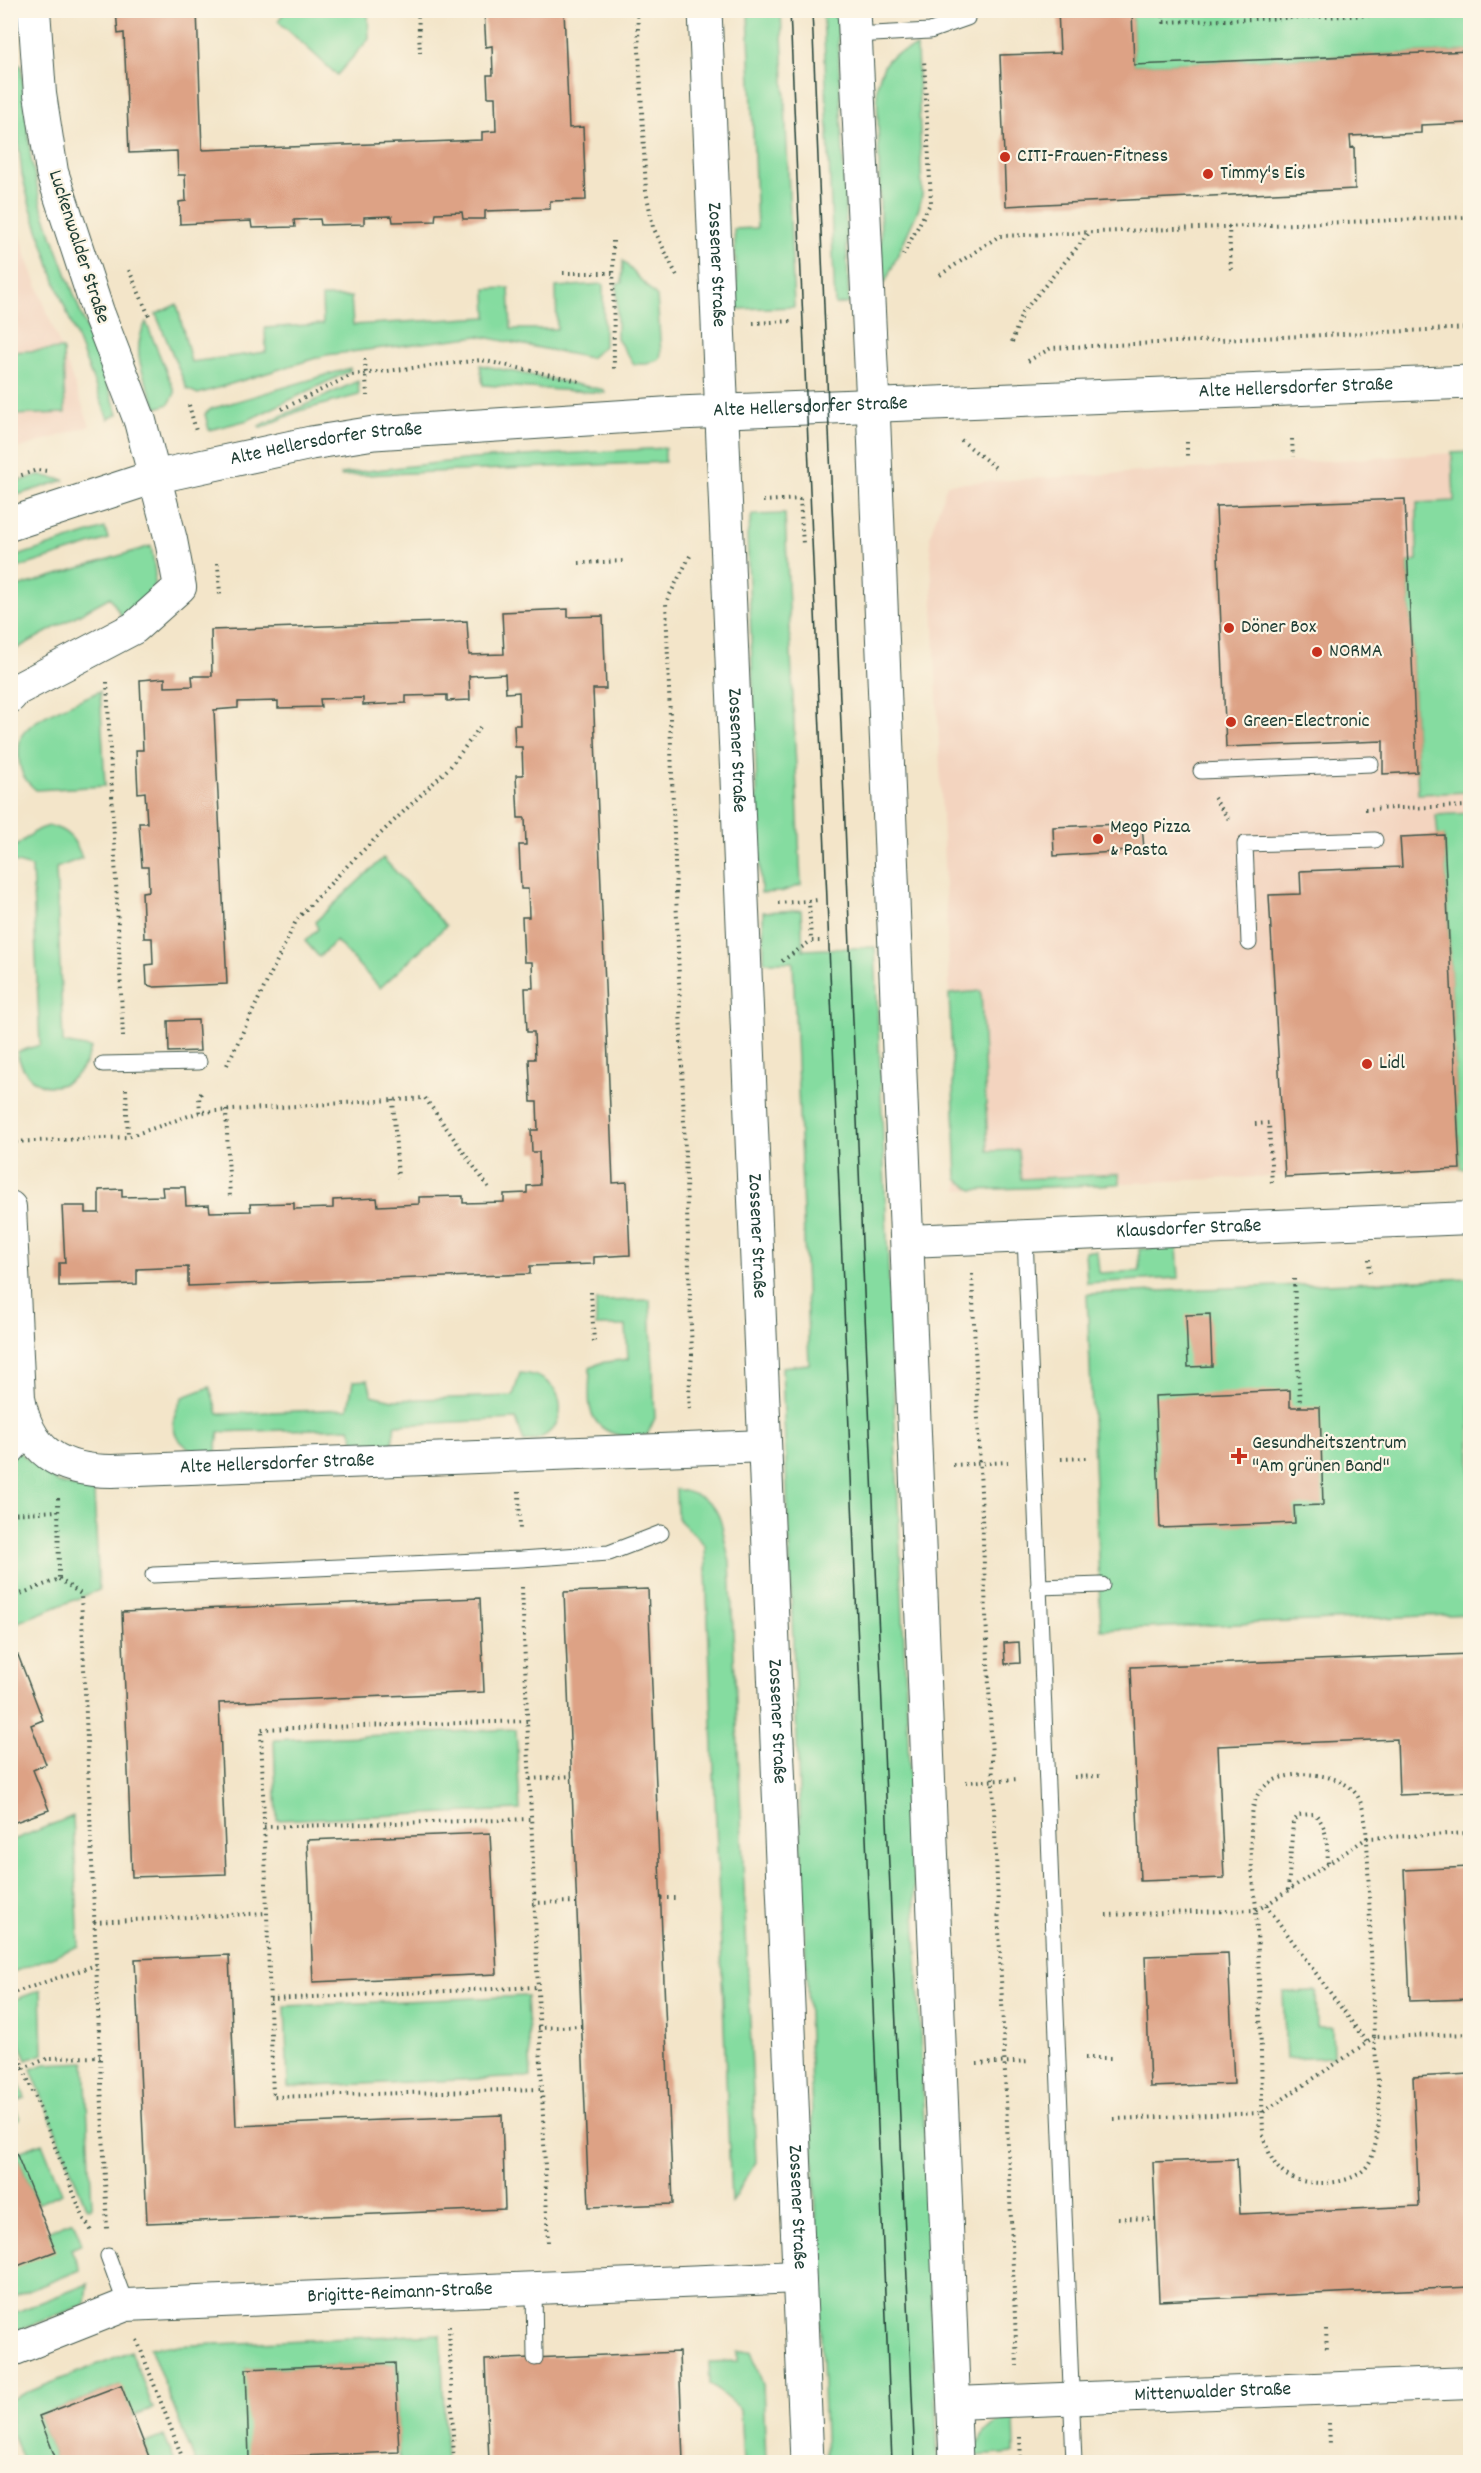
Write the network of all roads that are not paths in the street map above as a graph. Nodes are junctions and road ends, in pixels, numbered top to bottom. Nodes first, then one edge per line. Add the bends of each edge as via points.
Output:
1 (34, 10) edge
2 (705, 10) edge
3 (967, 10) edge
4 (854, 23) edge
5 (1470, 382) edge
6 (873, 405) junction
7 (724, 412) junction
8 (154, 477) junction
9 (10, 524) edge
10 (10, 697) edge
11 (1371, 764) dead end
12 (1201, 771) dead end
13 (1375, 840) dead end
14 (1248, 943) dead end
15 (199, 1062) dead end
16 (103, 1064) dead end
17 (10, 1207) edge
18 (1470, 1218) edge
19 (1025, 1236) junction
20 (907, 1241) junction
21 (31, 1437) junction
22 (765, 1446) junction
23 (10, 1461) edge
24 (661, 1533) dead end
25 (153, 1575) dead end
26 (1102, 1585) dead end
27 (1038, 1587) junction
28 (108, 2256) road end
29 (799, 2277) junction
30 (534, 2288) junction
31 (126, 2305) junction
32 (10, 2351) edge
33 (535, 2358) dead end
34 (1470, 2383) edge
35 (1071, 2397) junction
36 (954, 2403) junction
37 (807, 2463) edge
38 (956, 2463) edge
39 (1074, 2463) edge

1 - 8 street, Luckenwalder Straße via 40,94 52,172 98,312 140,421
2 - 7 street, Zossener Straße
3 - 4 lane via 967,18 923,32
4 - 6 street
5 - 6 street, Alte Hellersdorfer Straße
6 - 7 street, Alte Hellersdorfer Straße
6 - 20 street
7 - 8 street, Alte Hellersdorfer Straße via 374,433
7 - 22 street, Zossener Straße
8 - 9 street, Alte Hellersdorfer Straße
8 - 10 street via 180,587 134,628 16,690
11 - 12 lane
13 - 14 lane via 1245,844
15 - 16 lane
17 - 21 street via 19,1398
18 - 19 street, Klausdorfer Straße
19 - 20 street, Klausdorfer Straße
19 - 27 lane
20 - 36 street
21 - 22 street, Alte Hellersdorfer Straße via 66,1466 112,1471
21 - 23 lane
22 - 29 street, Zossener Straße
24 - 25 lane via 609,1553
26 - 27 lane
27 - 35 lane
28 - 31 lane
29 - 30 street, Brigitte-Reimann-Straße
29 - 37 street, Zossener Straße
30 - 31 street, Brigitte-Reimann-Straße
30 - 33 lane
31 - 32 street, Brigitte-Reimann-Straße
34 - 35 street, Mittenwalder Straße
35 - 36 street, Mittenwalder Straße
35 - 39 lane
36 - 38 street

